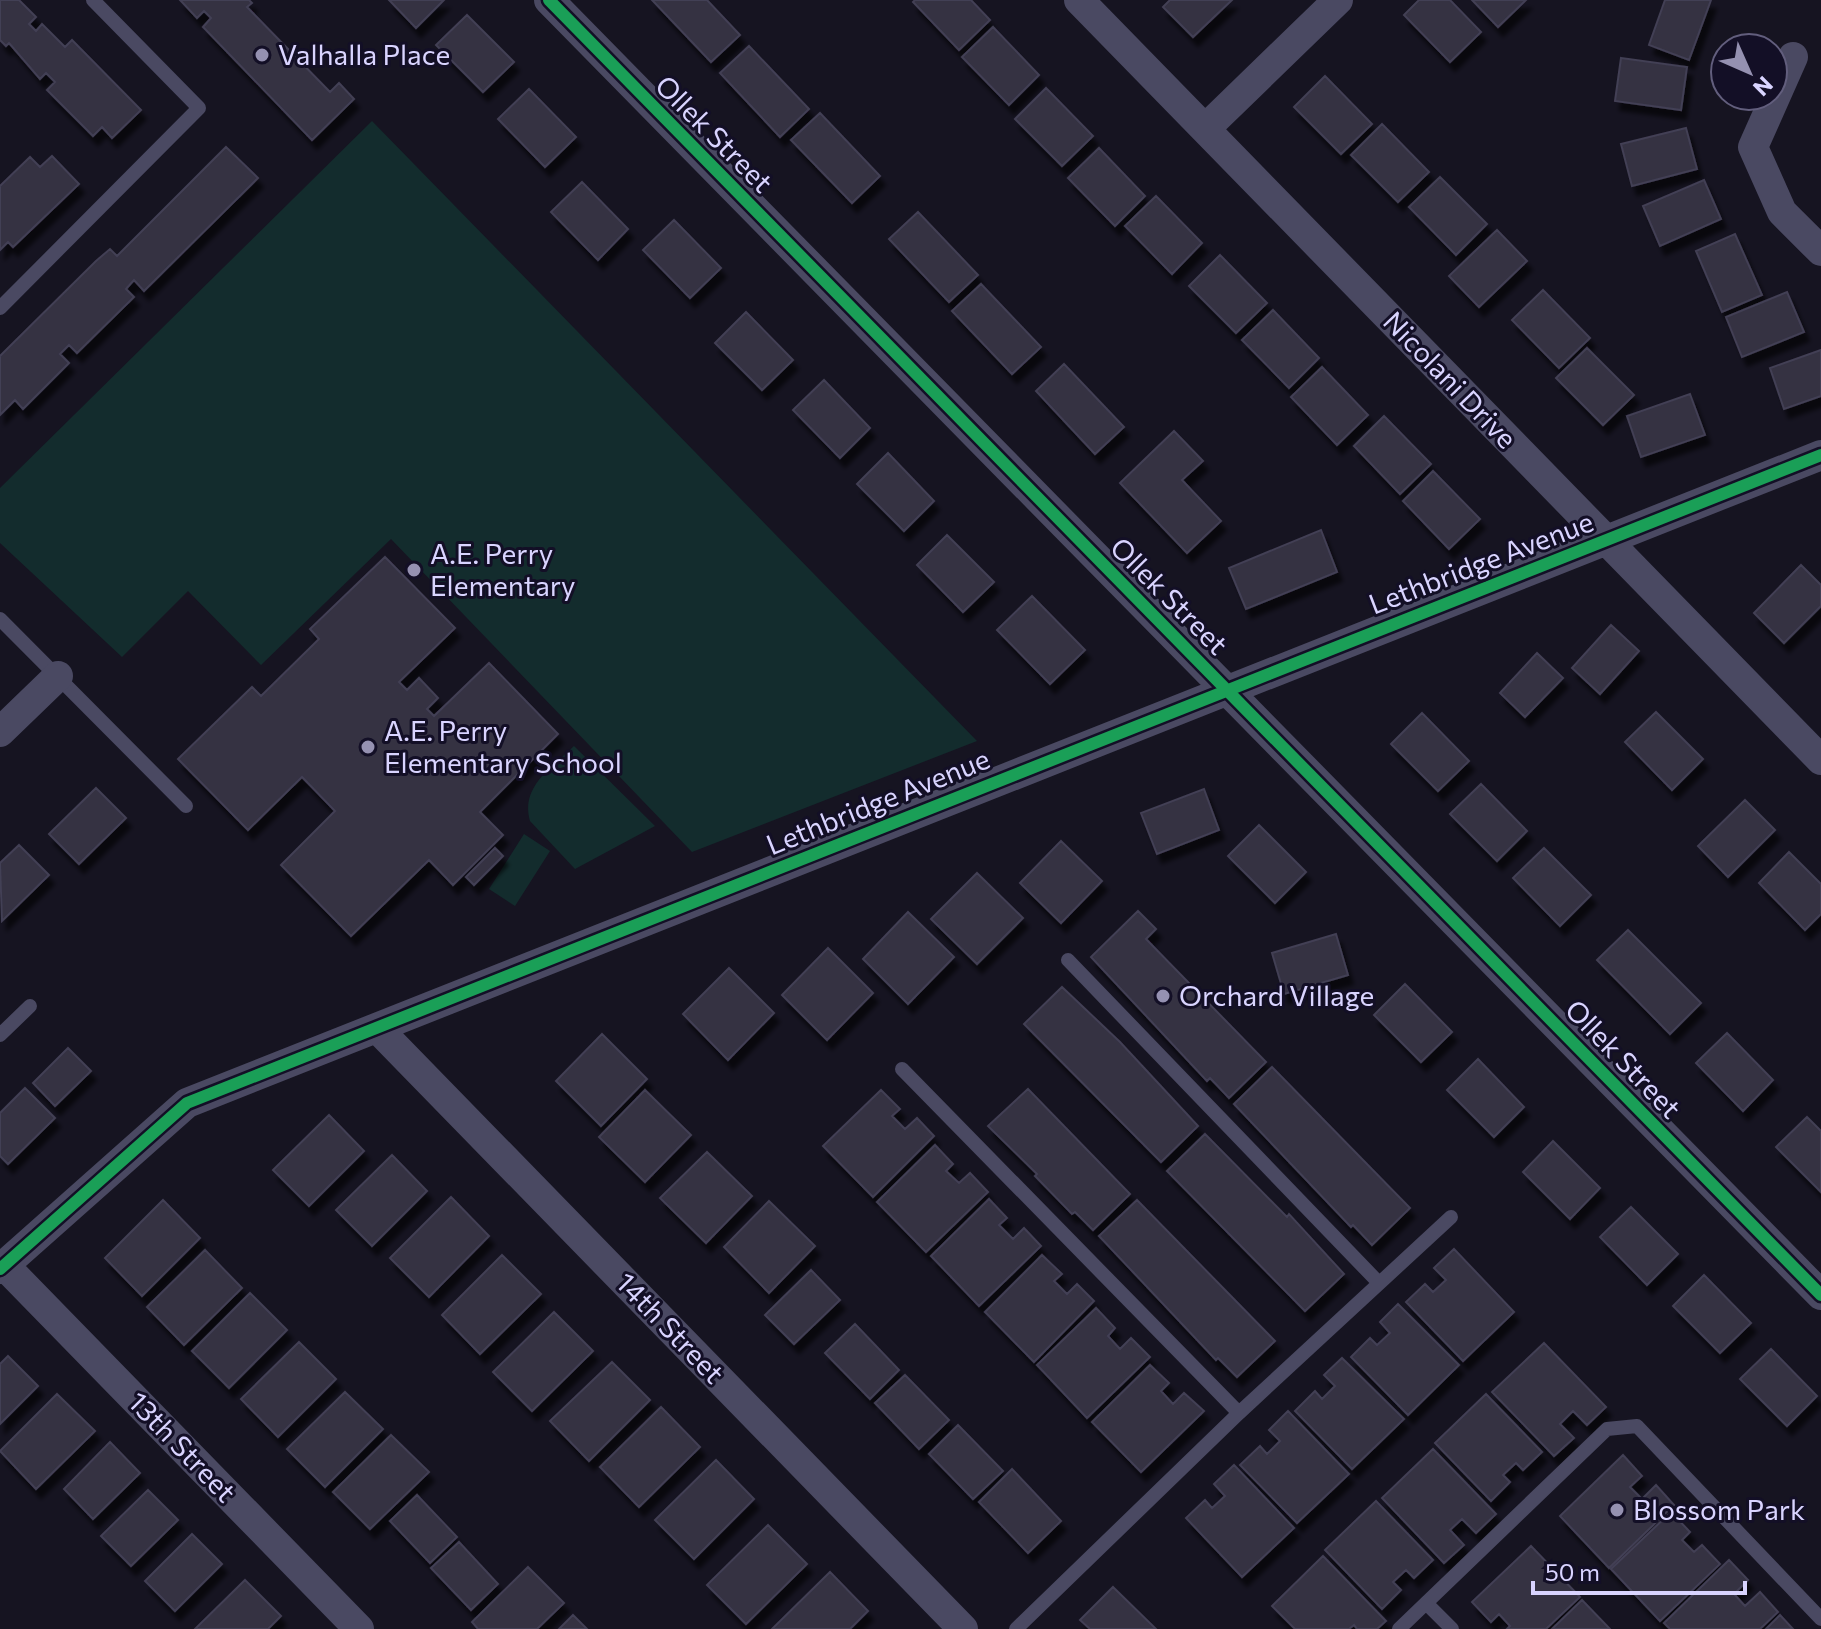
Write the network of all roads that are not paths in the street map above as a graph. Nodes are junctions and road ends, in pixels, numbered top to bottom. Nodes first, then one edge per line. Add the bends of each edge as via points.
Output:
1 (93, 0) edge
2 (549, 0) edge
3 (1079, 0) edge
4 (1338, 0) edge
5 (1793, 57) dead end
6 (1205, 129) junction
7 (1821, 251) edge
8 (0, 308) edge
9 (1821, 455) edge
10 (1606, 540) junction
11 (0, 619) edge
12 (58, 676) junction
13 (1226, 689) junction
14 (0, 732) edge
15 (1821, 760) edge
16 (186, 806) dead end
17 (1068, 960) dead end
18 (30, 1006) dead end
19 (377, 1028) junction
20 (0, 1035) edge
21 (902, 1069) dead end
22 (1451, 1217) dead end
23 (2, 1267) edge
24 (1379, 1283) junction
25 (1821, 1295) edge
26 (1239, 1413) junction
27 (1426, 1603) junction
28 (1821, 1619) edge
29 (359, 1629) edge
30 (963, 1629) edge
31 (1016, 1629) edge
32 (1399, 1629) edge
33 (1452, 1629) edge

1 - 8 lane via 199,108
2 - 13 street, Ollek Street
3 - 6 street, Nicolani Drive
4 - 6 street
5 - 7 street via 1753,147 1782,212
6 - 10 street, Nicolani Drive
9 - 10 street, Lethbridge Avenue
10 - 13 street, Lethbridge Avenue
10 - 15 street, Nicolani Drive
11 - 12 lane
12 - 14 street
12 - 16 lane
13 - 19 street, Lethbridge Avenue
13 - 25 street, Ollek Street
17 - 24 lane
18 - 20 lane
19 - 23 street, Lethbridge Avenue via 187,1103
19 - 30 street, 14th Street
21 - 26 lane
22 - 24 lane
23 - 29 street, 13th Street
24 - 26 lane
26 - 31 lane
27 - 28 lane via 1607,1429 1637,1426
27 - 32 lane
27 - 33 lane

